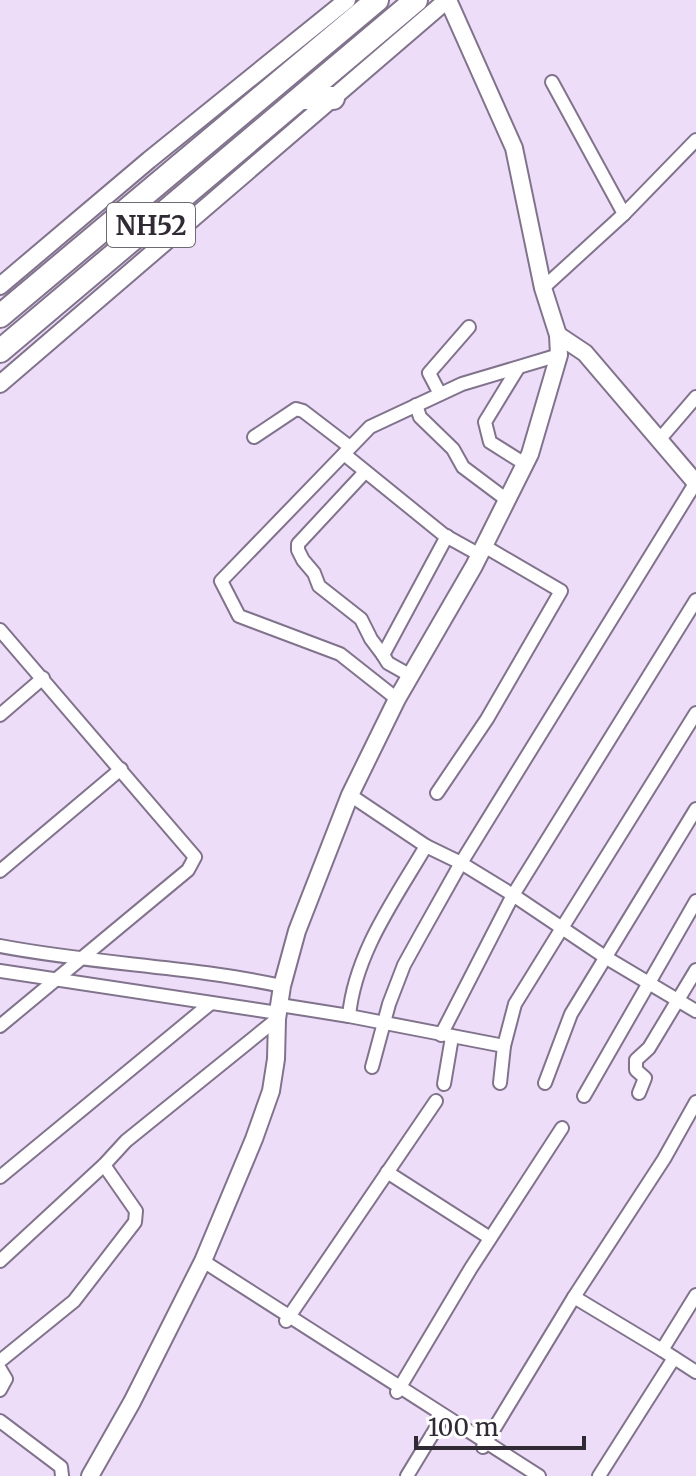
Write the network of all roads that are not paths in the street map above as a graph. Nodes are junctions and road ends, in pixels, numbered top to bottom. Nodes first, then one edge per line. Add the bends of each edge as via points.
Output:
1 (347, 0) edge
2 (377, 0) edge
3 (447, 0) edge
4 (413, 3) edge
5 (285, 63) junction
6 (552, 82) dead end
7 (301, 98) junction
8 (333, 98) junction
9 (696, 140) edge
10 (624, 214) junction
11 (0, 286) edge
12 (543, 288) junction
13 (0, 316) edge
14 (469, 327) dead end
15 (558, 335) junction
16 (0, 351) edge
17 (559, 355) junction
18 (518, 368) junction
19 (0, 384) edge
20 (440, 394) junction
21 (696, 397) edge
22 (416, 405) junction
23 (254, 437) dead end
24 (659, 440) junction
25 (347, 451) junction
26 (525, 464) junction
27 (365, 472) junction
28 (696, 482) edge
29 (507, 500) junction
30 (447, 536) junction
31 (482, 551) junction
32 (696, 600) edge
33 (0, 630) edge
34 (383, 655) junction
35 (411, 676) junction
36 (43, 678) junction
37 (397, 699) junction
38 (696, 713) edge
39 (0, 715) edge
40 (121, 769) junction
41 (437, 793) dead end
42 (350, 795) junction
43 (696, 809) edge
44 (426, 846) junction
45 (461, 863) junction
46 (0, 871) edge
47 (513, 895) junction
48 (696, 901) edge
49 (562, 928) junction
50 (0, 946) edge
51 (605, 957) junction
52 (79, 959) junction
53 (696, 970) edge
54 (0, 971) edge
55 (57, 979) junction
56 (647, 983) junction
57 (282, 986) junction
58 (677, 1001) junction
59 (211, 1003) junction
60 (696, 1011) edge
61 (278, 1012) junction
62 (349, 1016) junction
63 (383, 1021) junction
64 (0, 1026) edge
65 (446, 1036) junction
66 (504, 1046) junction
67 (372, 1067) dead end
68 (500, 1083) dead end
69 (545, 1083) dead end
70 (444, 1084) dead end
71 (639, 1093) dead end
72 (584, 1096) dead end
73 (436, 1101) dead end
74 (696, 1102) edge
75 (562, 1128) dead end
76 (104, 1165) junction
77 (387, 1172) junction
78 (0, 1177) edge
79 (490, 1238) junction
80 (0, 1261) edge
81 (203, 1261) junction
82 (696, 1295) edge
83 (574, 1297) junction
84 (288, 1318) junction
85 (662, 1350) junction
86 (674, 1358) junction
87 (0, 1361) edge
88 (0, 1369) edge
89 (696, 1372) edge
90 (398, 1389) junction
91 (0, 1390) edge
92 (441, 1420) junction
93 (0, 1421) edge
94 (485, 1445) junction
95 (62, 1476) edge
96 (90, 1476) edge
97 (407, 1476) edge
98 (529, 1476) edge
99 (539, 1476) edge
100 (599, 1476) edge

1 - 5 street
2 - 5 highway, NH52
3 - 8 street
3 - 12 street via 514,148
4 - 7 highway, NH52
5 - 11 street via 149,160
5 - 13 highway, NH52 via 241,113
6 - 10 street
7 - 8 highway
7 - 16 highway, NH52
8 - 19 street
9 - 10 street
10 - 12 street
12 - 15 street
14 - 20 street via 429,373
15 - 17 street
15 - 24 street via 585,353
17 - 18 street
17 - 26 street
18 - 20 street
18 - 26 street via 485,422 490,442
20 - 22 street
21 - 24 street
22 - 25 street via 370,427
22 - 29 street via 420,417 453,449 463,467
23 - 25 street via 296,409
24 - 28 street
25 - 27 street
25 - 37 street via 221,581 239,616 340,654
26 - 29 street
27 - 30 street
27 - 34 street via 298,550 319,586 361,619
28 - 45 street
29 - 31 street
30 - 31 street
30 - 34 street
31 - 35 street
31 - 41 street via 561,591
32 - 47 street
33 - 36 street
34 - 35 street
35 - 37 street
36 - 39 street
36 - 40 street
37 - 42 street
38 - 49 street
40 - 46 street
40 - 52 street via 195,857 188,870
42 - 44 street
42 - 57 street via 297,931
43 - 51 street
44 - 45 street
44 - 62 street via 367,950
45 - 47 street
45 - 63 street via 404,965
47 - 49 street
47 - 65 street
48 - 56 street
49 - 51 street
49 - 66 street via 515,1004
50 - 52 street
51 - 56 street
51 - 69 street via 571,1014
52 - 55 street
52 - 57 street via 232,975
53 - 58 street
54 - 55 street
55 - 59 street
55 - 64 street
56 - 58 street
56 - 72 street
57 - 61 street
58 - 60 street
58 - 71 street via 636,1060 636,1070 645,1078
59 - 61 street
59 - 78 street
61 - 62 street
61 - 76 street
61 - 81 street via 271,1091
62 - 63 street
63 - 65 street
63 - 67 street
65 - 66 street
65 - 70 street
66 - 68 street
73 - 77 street
74 - 83 street
75 - 79 street
76 - 80 street
76 - 87 street via 136,1211 135,1222 74,1301
77 - 79 street
77 - 84 street
79 - 90 street
81 - 84 street
81 - 96 street
82 - 85 street
83 - 85 street
83 - 94 street
84 - 90 street
85 - 86 street
86 - 89 street
86 - 100 street
88 - 91 street via 6,1379
90 - 92 street
90 - 94 street
92 - 94 street
92 - 97 street
93 - 95 street via 61,1467
94 - 98 street
94 - 99 street

